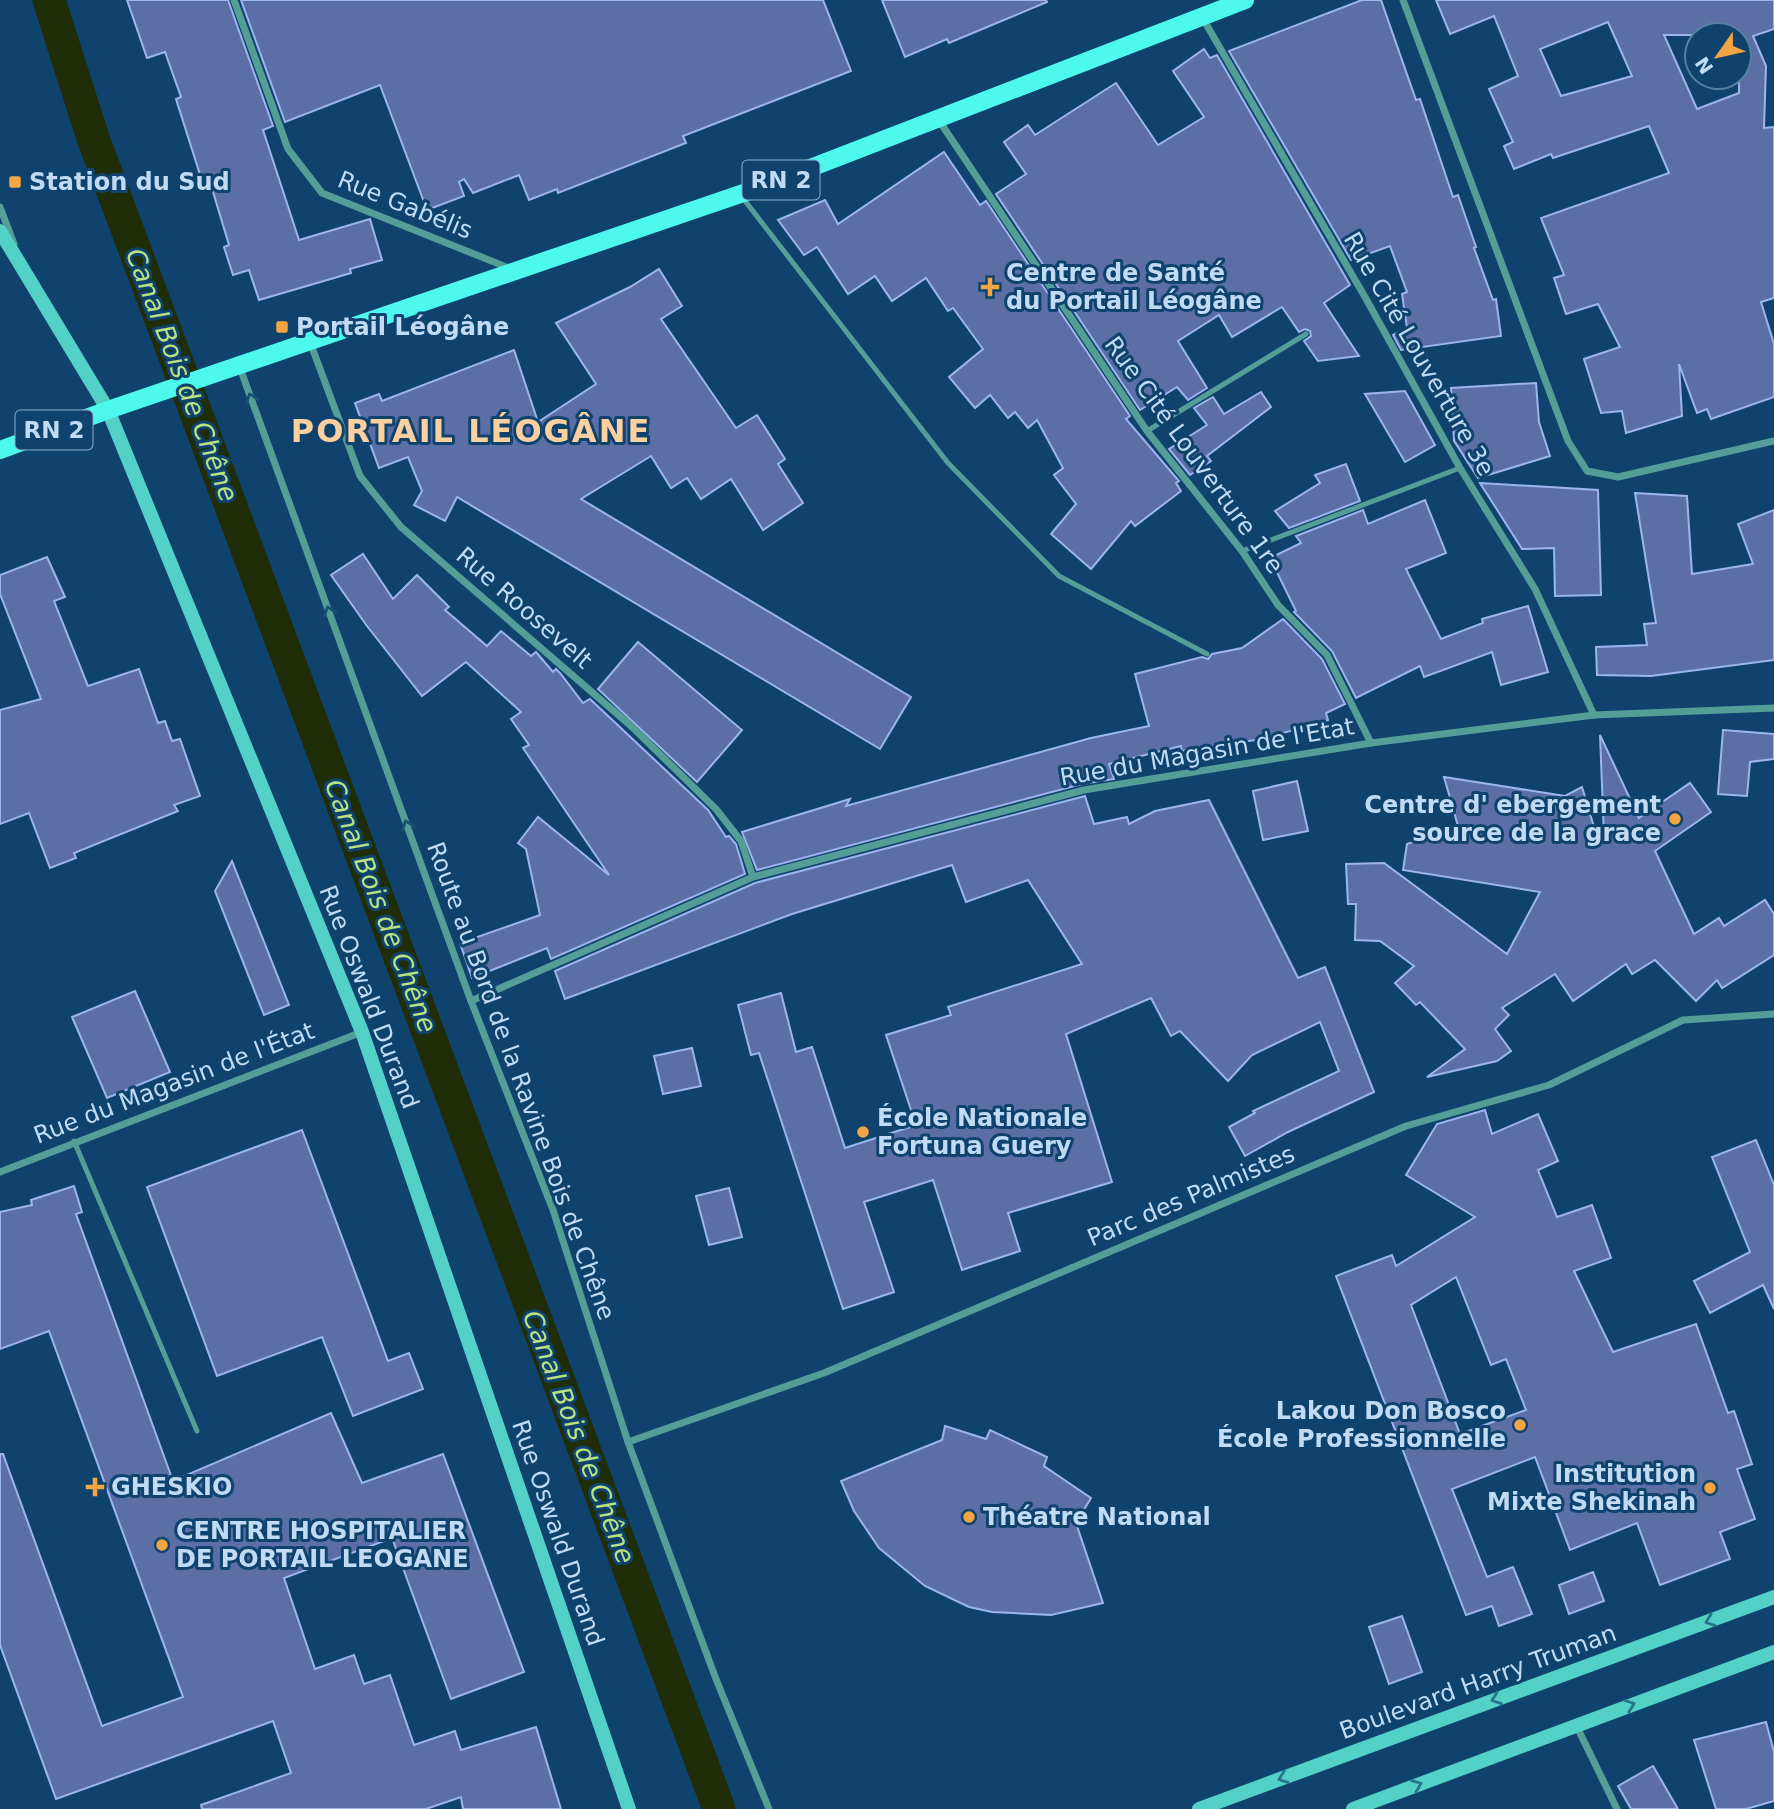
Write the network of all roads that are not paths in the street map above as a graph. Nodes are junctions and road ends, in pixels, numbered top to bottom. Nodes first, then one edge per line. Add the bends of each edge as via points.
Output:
1 (234, 0) edge
2 (1245, 0) edge
3 (1403, 0) edge
4 (1201, 17) junction
5 (938, 118) junction
6 (740, 194) junction
7 (0, 207) edge
8 (0, 231) edge
9 (22, 264) junction
10 (515, 270) junction
11 (1306, 334) dead end
12 (309, 341) junction
13 (235, 368) junction
14 (108, 410) junction
15 (1147, 431) junction
16 (1774, 441) edge
17 (0, 450) edge
18 (1460, 468) junction
19 (1242, 551) junction
20 (1207, 654) dead end
21 (1774, 708) edge
22 (1594, 715) junction
23 (1371, 743) junction
24 (753, 877) junction
25 (471, 1000) junction
26 (1774, 1014) edge
27 (362, 1032) junction
28 (74, 1141) junction
29 (0, 1172) edge
30 (197, 1431) dead end
31 (628, 1443) junction
32 (1774, 1597) edge
33 (1774, 1652) edge
34 (1576, 1724) junction
35 (629, 1809) edge
36 (769, 1809) edge
37 (1199, 1809) edge
38 (1353, 1809) edge
39 (1617, 1809) edge

1 - 10 street, Rue Gabélis via 288,149 322,193
2 - 4 main road, RN 2
3 - 16 street via 1568,441 1587,471 1618,477
4 - 5 main road, RN 2
4 - 18 street, Rue Cité Louverture 3e
5 - 6 main road, RN 2
5 - 15 street, Rue Cité Louverture 1re
6 - 10 main road, RN 2
6 - 20 lane via 948,463 1059,576
7 - 9 street
8 - 9 main road, Rue Oswald Durand
9 - 14 main road, Rue Oswald Durand
10 - 12 main road, RN 2
11 - 15 lane
12 - 13 main road, RN 2
12 - 24 street, Rue Roosevelt via 360,476 401,527 630,725 706,800 741,841
13 - 14 main road, RN 2
25 -> 13 street, Route au Bord de la Ravine Bois de Chêne
14 - 17 main road, RN 2
14 - 27 main road, Rue Oswald Durand
15 - 19 street, Rue Cité Louverture 1re
18 - 19 lane
18 - 22 street, Rue Cité Louverture 3e via 1535,589
19 - 23 street, Rue Cité Louverture 1re via 1278,605 1327,654
21 - 22 street, Rue du Magasin de l'Etat
22 - 23 street, Rue du Magasin de l'Etat
23 - 24 street, Rue du Magasin de l'Etat via 1084,790
24 - 25 street, Rue du Magasin de l'Etat
25 - 31 street, Route au Bord de la Ravine Bois de Chêne via 553,1210
26 - 31 street, Parc des Palmistes via 1683,1020 1549,1085 1406,1126 824,1373
27 - 28 street, Rue du Magasin de l'État
27 - 35 main road, Rue Oswald Durand
28 - 29 street, Rue du Magasin de l'État
28 - 30 lane
31 - 36 street, Route au Bord de la Ravine Bois de Chêne
32 -> 37 main road, Boulevard Harry Truman
34 -> 33 main road
38 -> 34 main road
34 - 39 street

